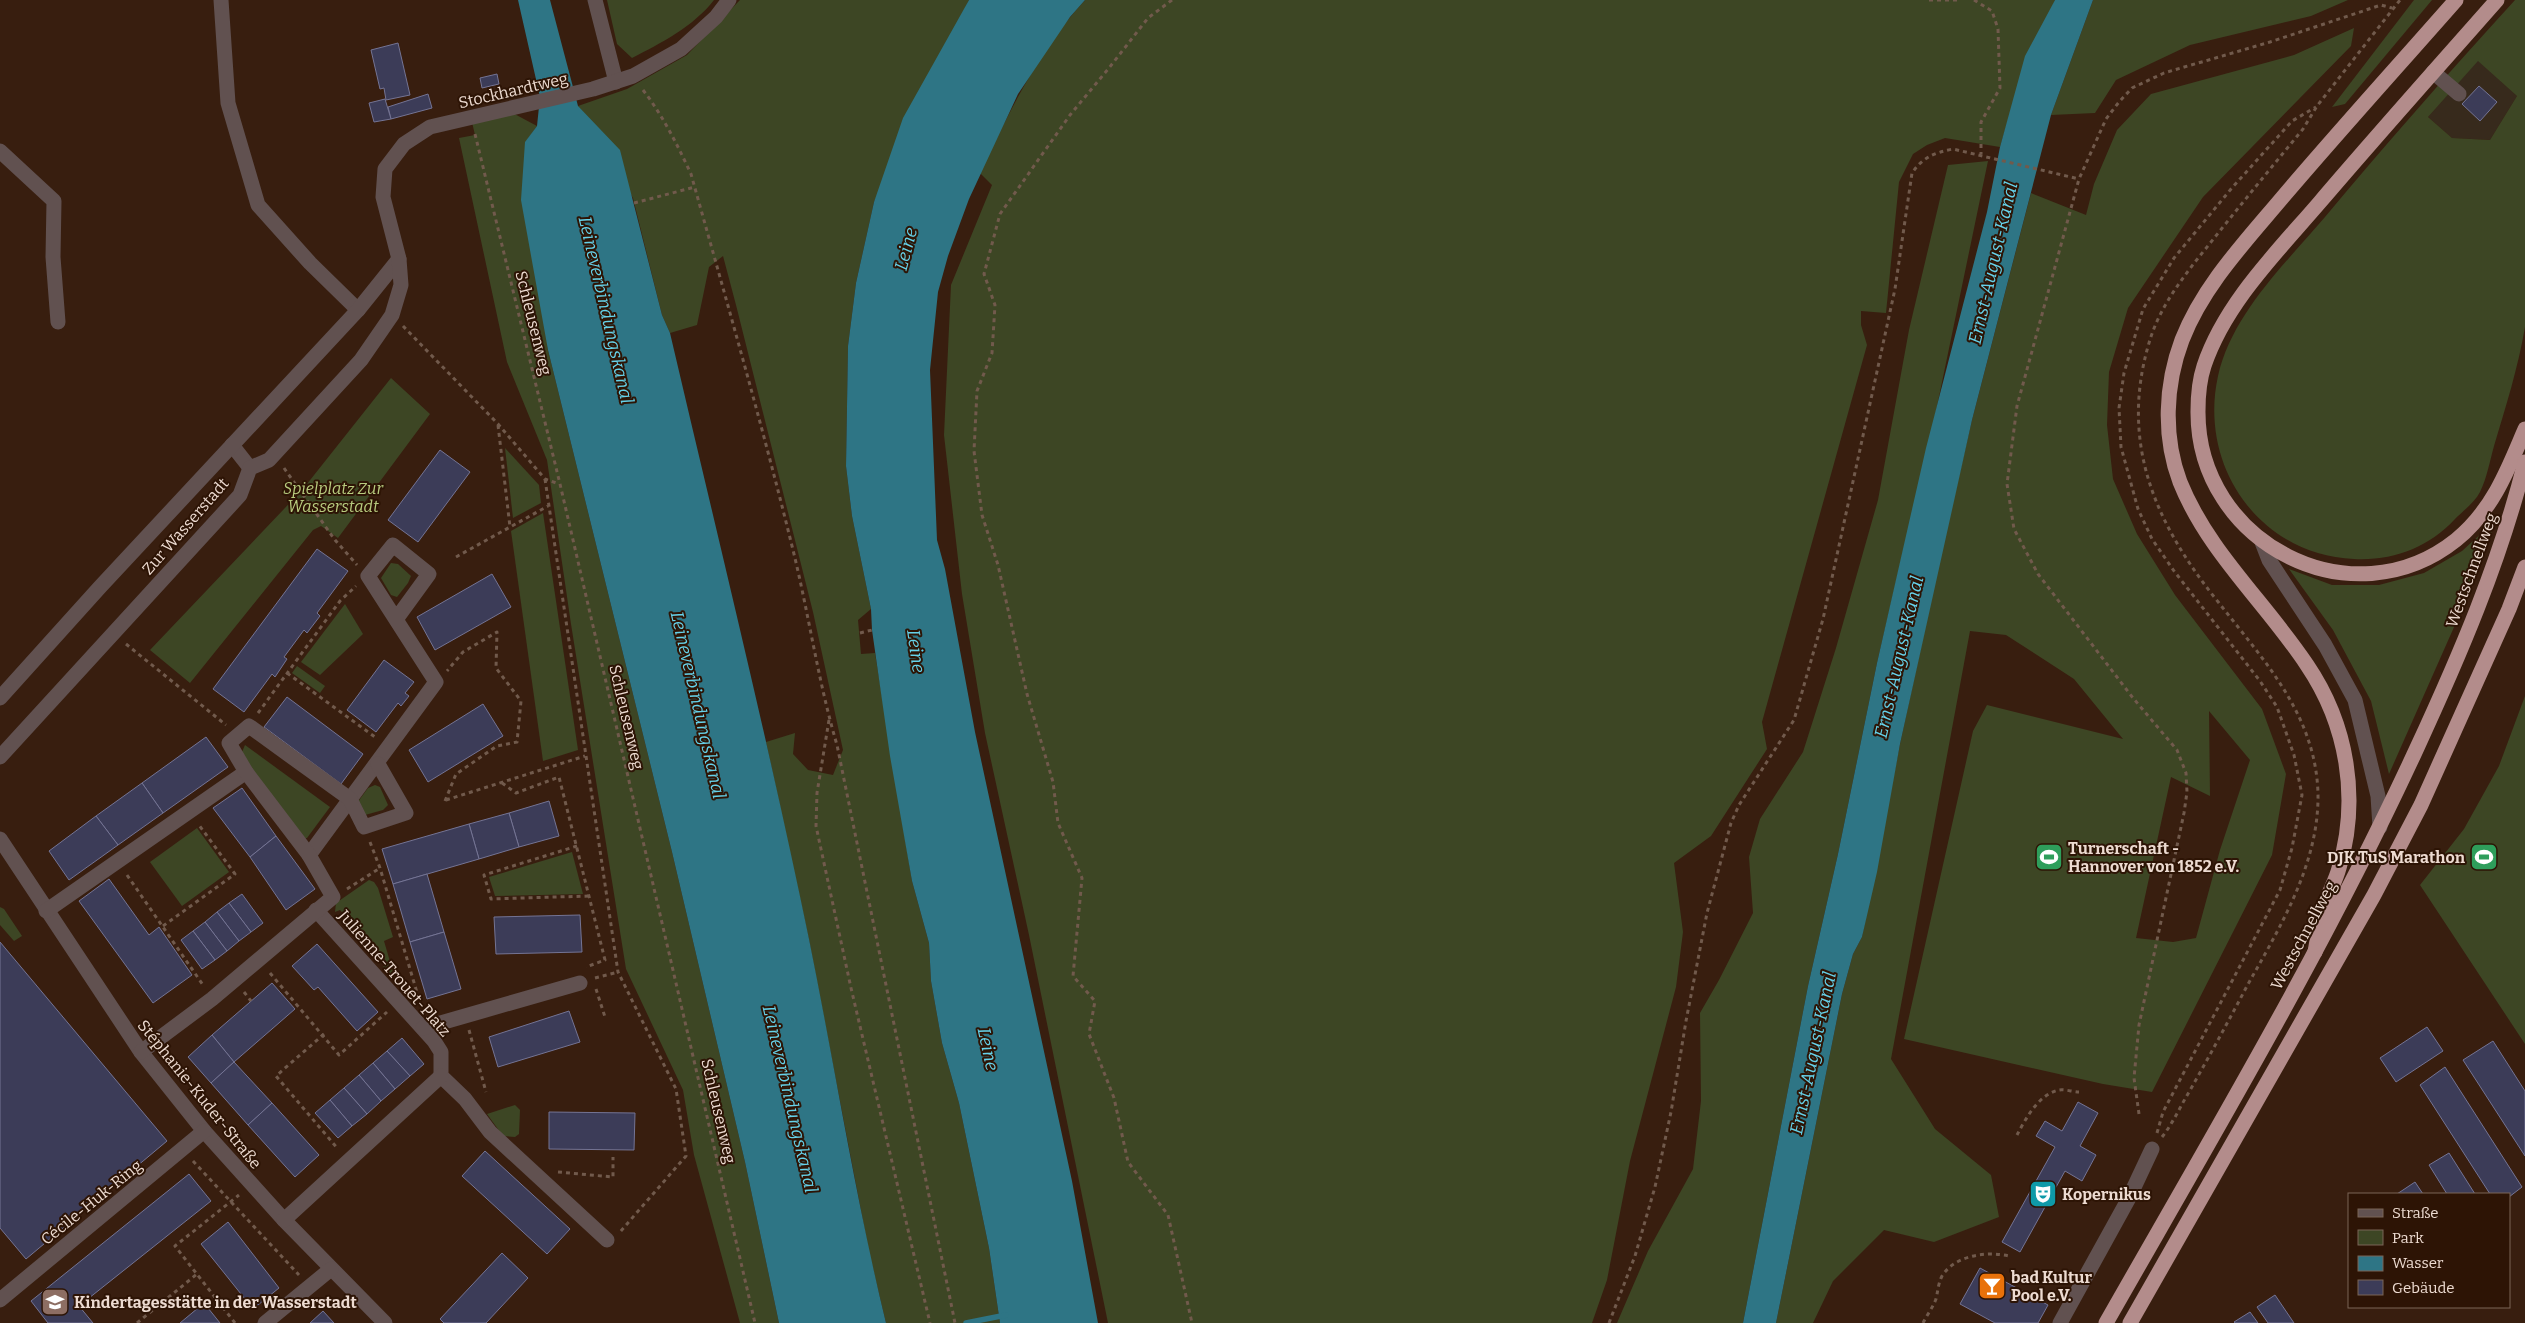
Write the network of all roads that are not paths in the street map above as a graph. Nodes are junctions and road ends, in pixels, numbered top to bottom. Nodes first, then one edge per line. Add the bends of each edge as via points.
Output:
1 (221, 0) edge
2 (595, 0) edge
3 (729, 0) edge
4 (2456, 0) edge
5 (2497, 0) edge
6 (2433, 72) junction
7 (616, 82) junction
8 (2459, 94) dead end
9 (0, 151) edge
10 (398, 259) junction
11 (358, 310) junction
12 (58, 322) dead end
13 (2525, 429) edge
14 (232, 445) junction
15 (2525, 462) edge
16 (250, 468) junction
17 (2262, 542) junction
18 (2525, 567) edge
19 (397, 618) junction
20 (0, 698) edge
21 (0, 757) edge
22 (378, 764) junction
23 (246, 772) junction
24 (350, 799) junction
25 (2380, 827) junction
26 (0, 839) edge
27 (309, 855) junction
28 (316, 910) junction
29 (46, 911) junction
30 (2314, 952) junction
31 (581, 983) road end
32 (423, 1028) junction
33 (140, 1052) junction
34 (441, 1076) junction
35 (204, 1131) junction
36 (2152, 1149) road end
37 (284, 1220) junction
38 (607, 1240) road end
39 (332, 1269) junction
40 (0, 1300) edge
41 (265, 1323) edge
42 (385, 1323) edge
43 (2060, 1323) edge
44 (2106, 1323) edge
45 (2130, 1323) edge

1 - 11 street via 228,103 258,205
2 - 7 street
3 - 7 street, Stockhardtweg via 716,17 681,49
4 - 30 highway via 2233,256 2194,314 2182,338 2170,380 2169,441 2180,482 2195,514 2219,551 2290,640 2322,687 2343,739 2348,775 2347,828 2339,869 2324,905
5 - 6 highway
6 - 8 street
6 - 17 highway via 2252,283 2218,334 2204,366 2199,388 2198,428 2208,471 2219,494 2238,520
7 - 10 street, Stockhardtweg via 430,127 404,144 385,169 383,197
9 - 12 street via 54,201 53,257
10 - 11 street
10 - 16 street via 401,285 392,316 361,360 270,460
11 - 14 street
13 - 17 highway via 2503,483 2481,516 2456,540 2428,557 2402,568 2337,572 2309,566
14 - 16 street
14 - 20 street
15 - 25 highway, Westschnellweg via 2481,600
16 - 21 street, Zur Wasserstadt via 240,495
17 - 25 street via 2268,560 2325,645 2355,700 2378,796
18 - 45 highway via 2421,805 2369,903
19 - 19 street via 368,576 393,545 429,574
19 - 22 street via 436,682
22 - 24 street
22 - 24 street via 406,813 364,827
23 - 24 street, Julienne-Trouet-Platz via 229,743 243,731
23 - 27 street, Julienne-Trouet-Platz
23 - 29 street
24 - 27 street
25 - 30 highway, Westschnellweg
26 - 29 street, Stéphanie-Kuder-Straße
27 - 28 street, Julienne-Trouet-Platz via 332,898
28 - 32 street, Julienne-Trouet-Platz
28 - 33 street via 212,999
29 - 33 street, Stéphanie-Kuder-Straße
30 - 44 highway, Westschnellweg
31 - 32 street
32 - 34 street, Julienne-Trouet-Platz via 441,1052
33 - 35 street, Stéphanie-Kuder-Straße
34 - 37 street
34 - 38 street via 465,1099 490,1132
35 - 37 street, Stéphanie-Kuder-Straße
35 - 40 street, Cécile-Huk-Ring
36 - 43 street via 2129,1198
37 - 39 street, Stéphanie-Kuder-Straße
39 - 41 street
39 - 42 street, Stéphanie-Kuder-Straße

